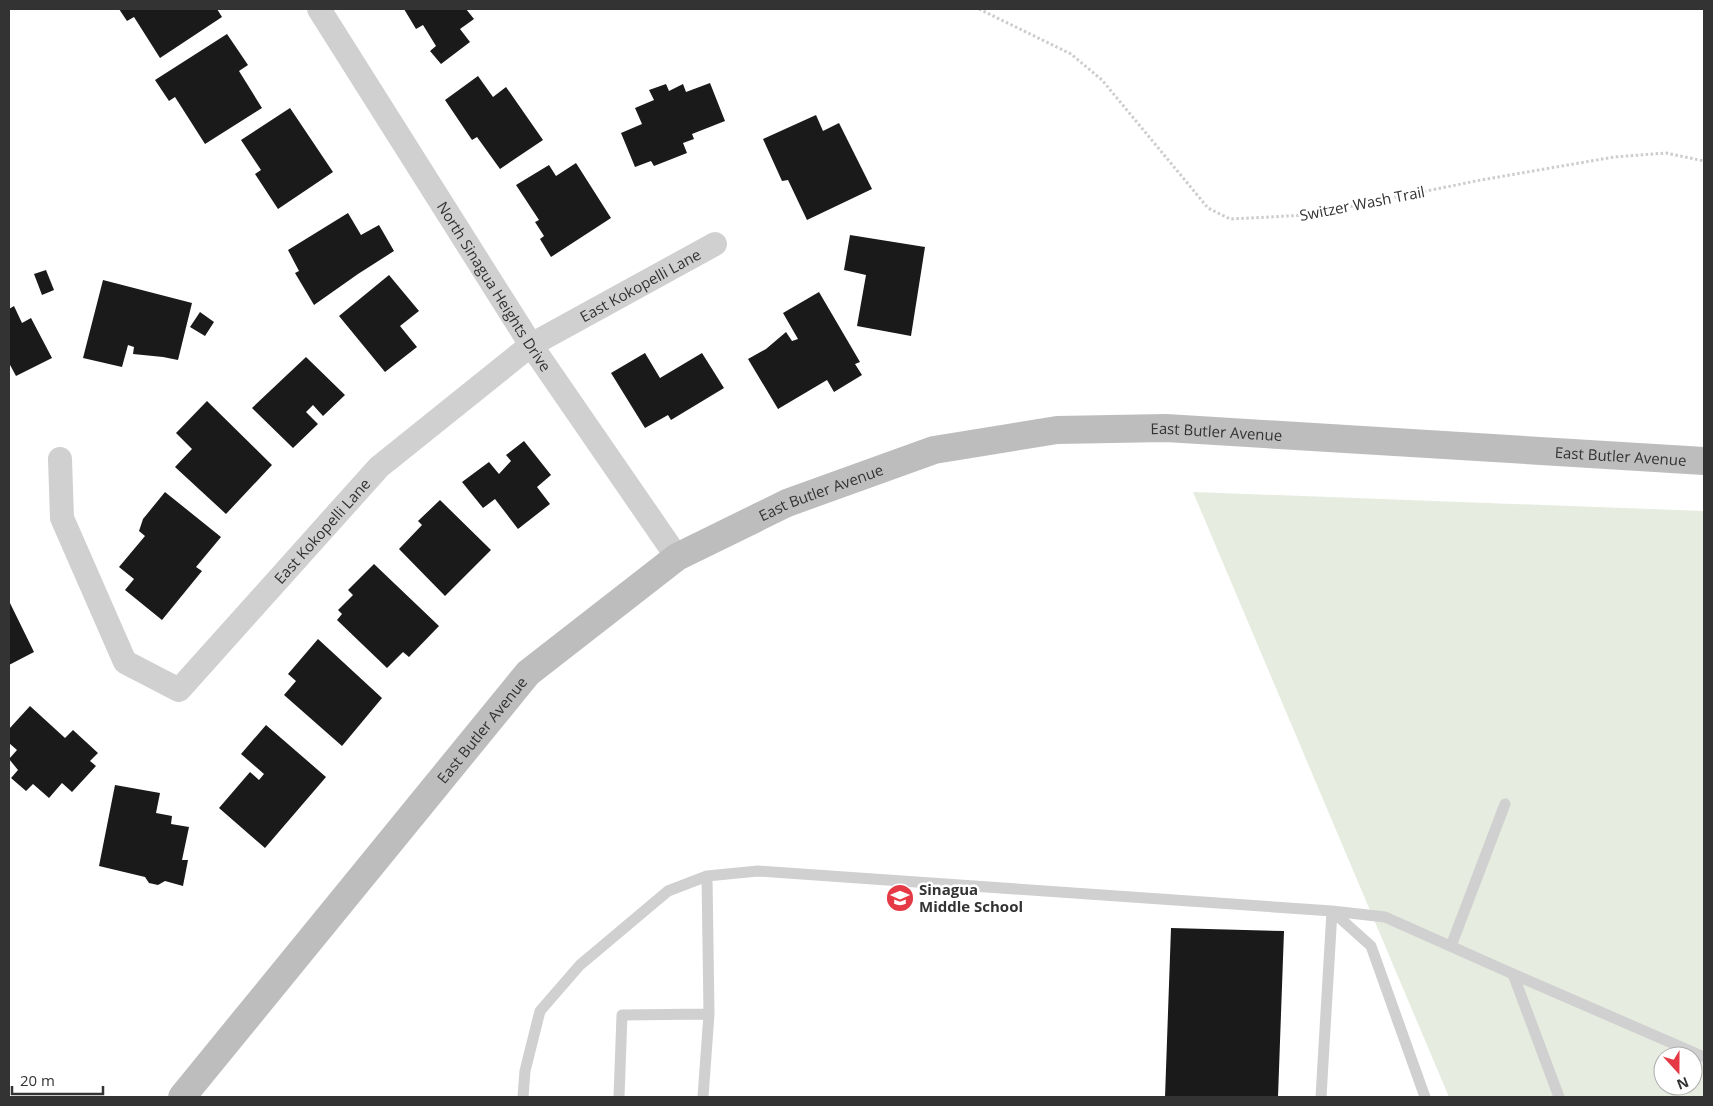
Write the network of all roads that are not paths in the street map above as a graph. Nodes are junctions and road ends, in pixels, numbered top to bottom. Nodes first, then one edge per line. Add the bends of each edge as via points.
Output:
1 (319, 9) edge
2 (715, 244) dead end
3 (531, 345) junction
4 (60, 459) dead end
5 (1704, 461) edge
6 (677, 557) junction
7 (1505, 804) dead end
8 (708, 876) junction
9 (1332, 911) junction
10 (1451, 946) junction
11 (1513, 974) junction
12 (709, 1014) junction
13 (1704, 1057) edge
14 (182, 1097) edge
15 (523, 1097) edge
16 (619, 1097) edge
17 (703, 1097) edge
18 (1320, 1097) edge
19 (1425, 1097) edge
20 (1559, 1097) edge

1 - 3 street, North Sinagua Heights Drive
2 - 3 street, East Kokopelli Lane
3 - 4 street, East Kokopelli Lane via 379,467 179,690 125,662 62,518
3 - 6 street, North Sinagua Heights Drive
5 - 6 street, East Butler Avenue via 1166,428 1057,430 934,450 787,502
6 - 14 street, East Butler Avenue via 528,673
7 - 10 lane
8 - 9 lane via 758,871
8 - 12 lane
8 - 15 lane via 668,891 580,965 540,1011 525,1071
9 - 10 lane via 1385,917
9 - 18 lane
9 - 19 lane via 1371,946
10 - 11 lane
11 - 13 lane
11 - 20 lane
12 - 16 lane via 622,1015
12 - 17 lane

